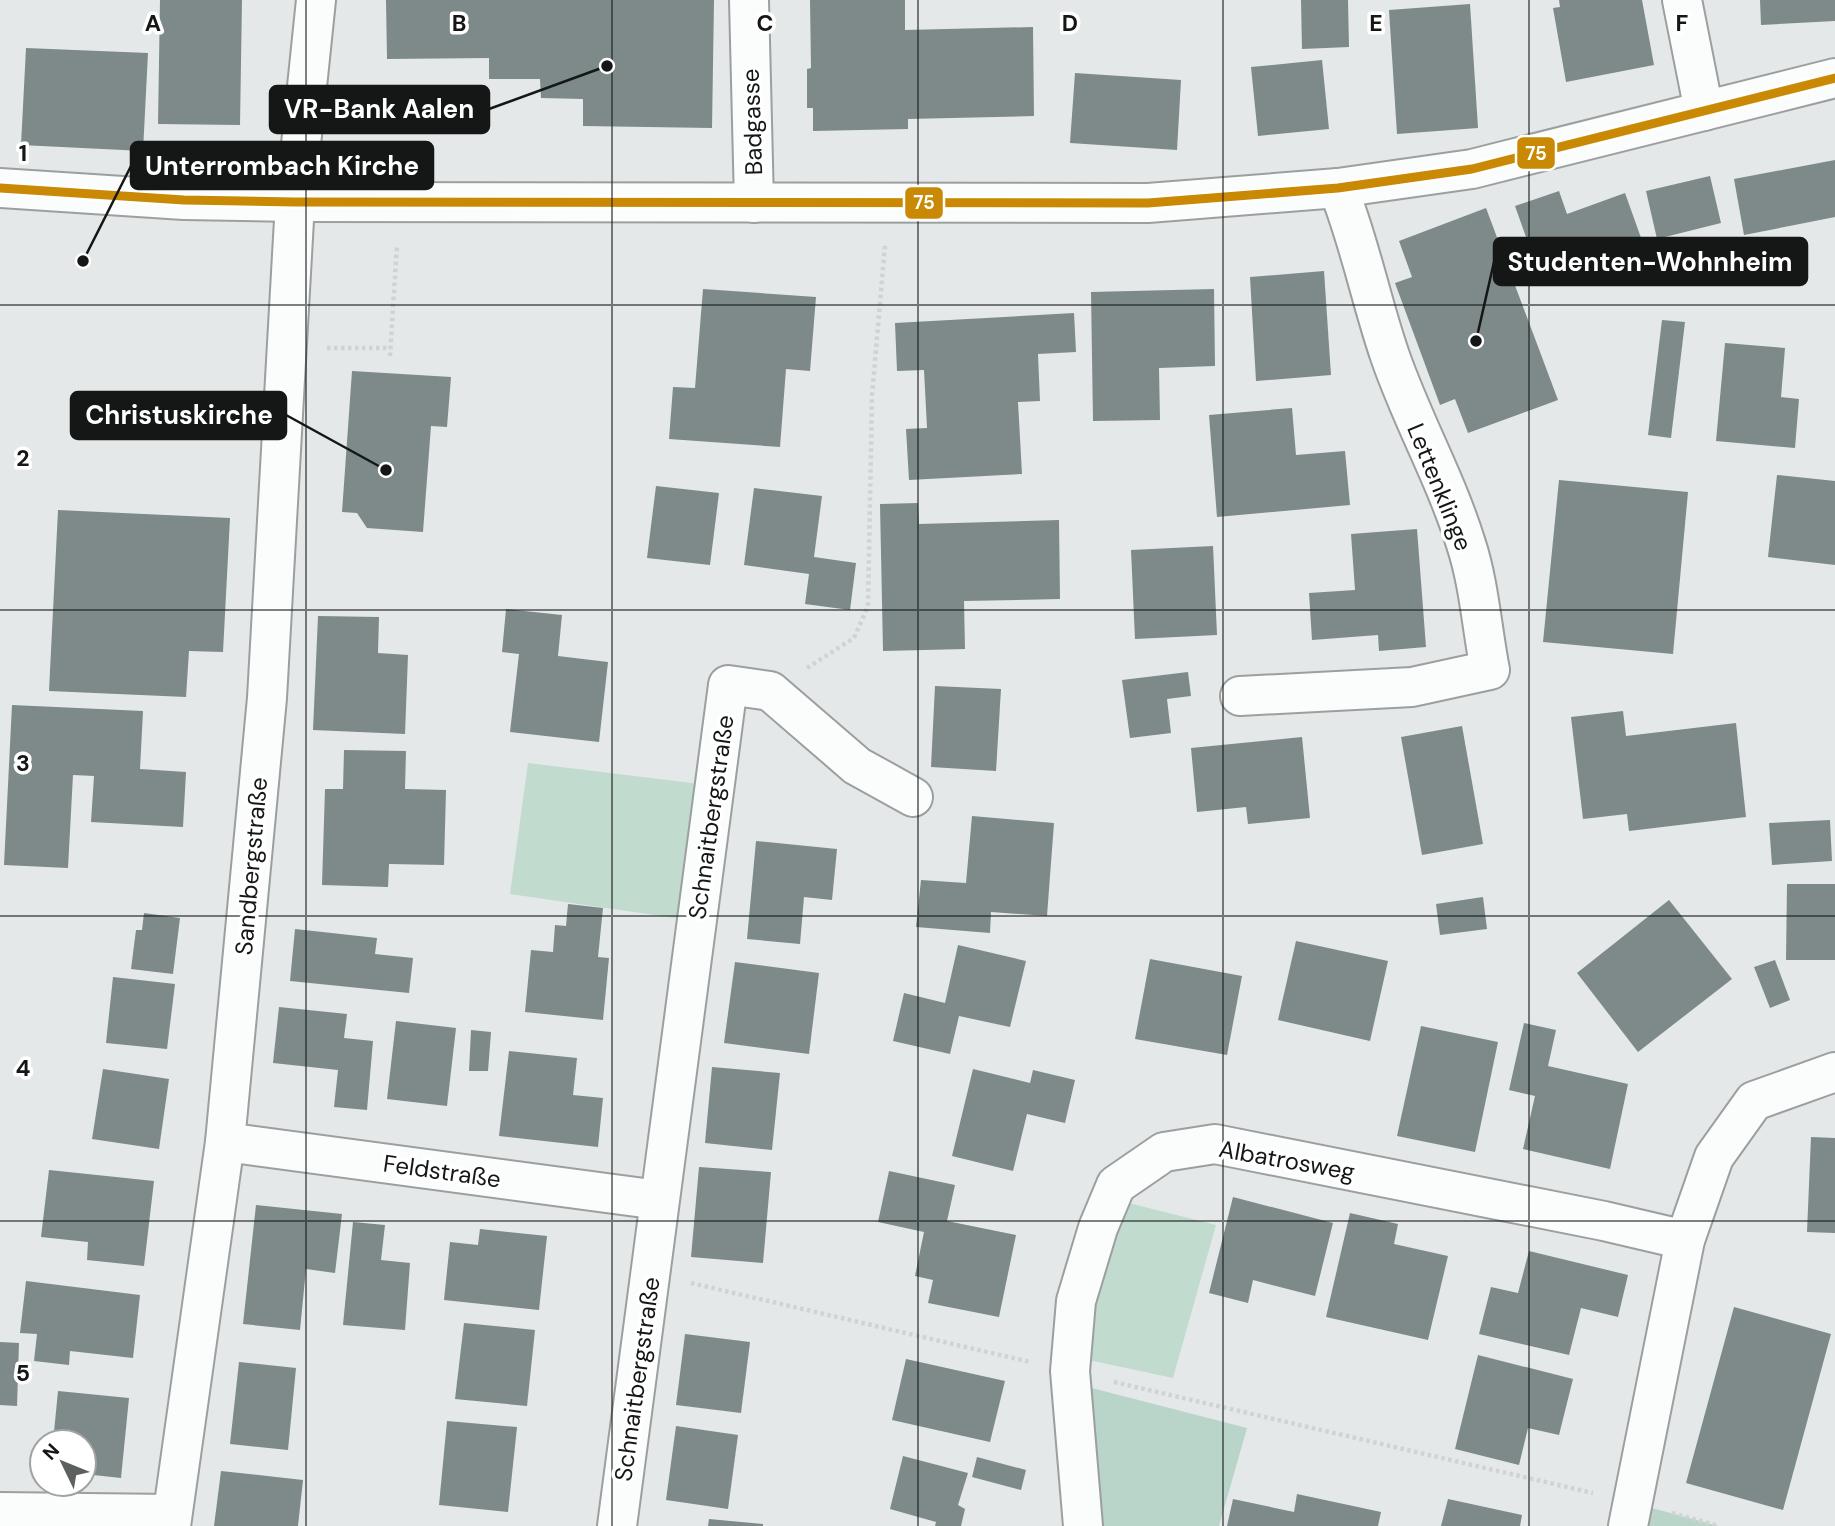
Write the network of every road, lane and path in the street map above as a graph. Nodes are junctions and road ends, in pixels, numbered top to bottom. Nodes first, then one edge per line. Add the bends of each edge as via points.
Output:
1 (316, 0) edge
2 (749, 0) edge
3 (1682, 0) edge
4 (1835, 78) edge
5 (1704, 111) junction
6 (0, 188) edge
7 (1338, 188) junction
8 (295, 202) junction
9 (400, 202) junction
10 (884, 202) junction
11 (754, 203) junction
12 (287, 348) junction
13 (391, 348) junction
14 (390, 356) dead end
15 (770, 691) junction
16 (1240, 696) dead end
17 (913, 797) dead end
18 (1835, 1072) edge
19 (225, 1142) junction
20 (659, 1200) junction
21 (1685, 1240) junction
22 (652, 1274) junction
23 (1070, 1371) junction
24 (0, 1512) edge
25 (1631, 1514) edge
26 (171, 1520) edge
27 (617, 1526) edge
28 (1083, 1526) edge
29 (1719, 1526) edge

1 - 8 street
2 - 11 street, Badgasse
3 - 5 street
4 - 5 street
5 - 7 street via 1472,169
6 - 8 street
7 - 10 street via 1148,203
7 - 16 street, Lettenklinge via 1409,410 1467,545 1490,670 1412,687
8 - 9 street
8 - 12 street, Sandbergstraße
9 - 11 street
9 - 13 path
10 - 11 street
10 - 15 path via 885,247 872,396 868,606 854,638
12 - 13 path
12 - 19 street, Sandbergstraße via 267,698
13 - 14 path
15 - 17 street via 857,765
15 - 20 street, Schnaitbergstraße via 728,685
18 - 21 street via 1754,1101 1714,1157
19 - 20 street, Feldstraße
19 - 26 street, Sandbergstraße
20 - 22 street, Schnaitbergstraße
21 - 23 street, Albatrosweg via 1215,1144 1164,1152 1116,1185 1076,1301
21 - 25 street
22 - 23 path
22 - 27 street, Schnaitbergstraße
23 - 25 path
23 - 28 street, Albatrosweg
24 - 26 street
25 - 29 path

